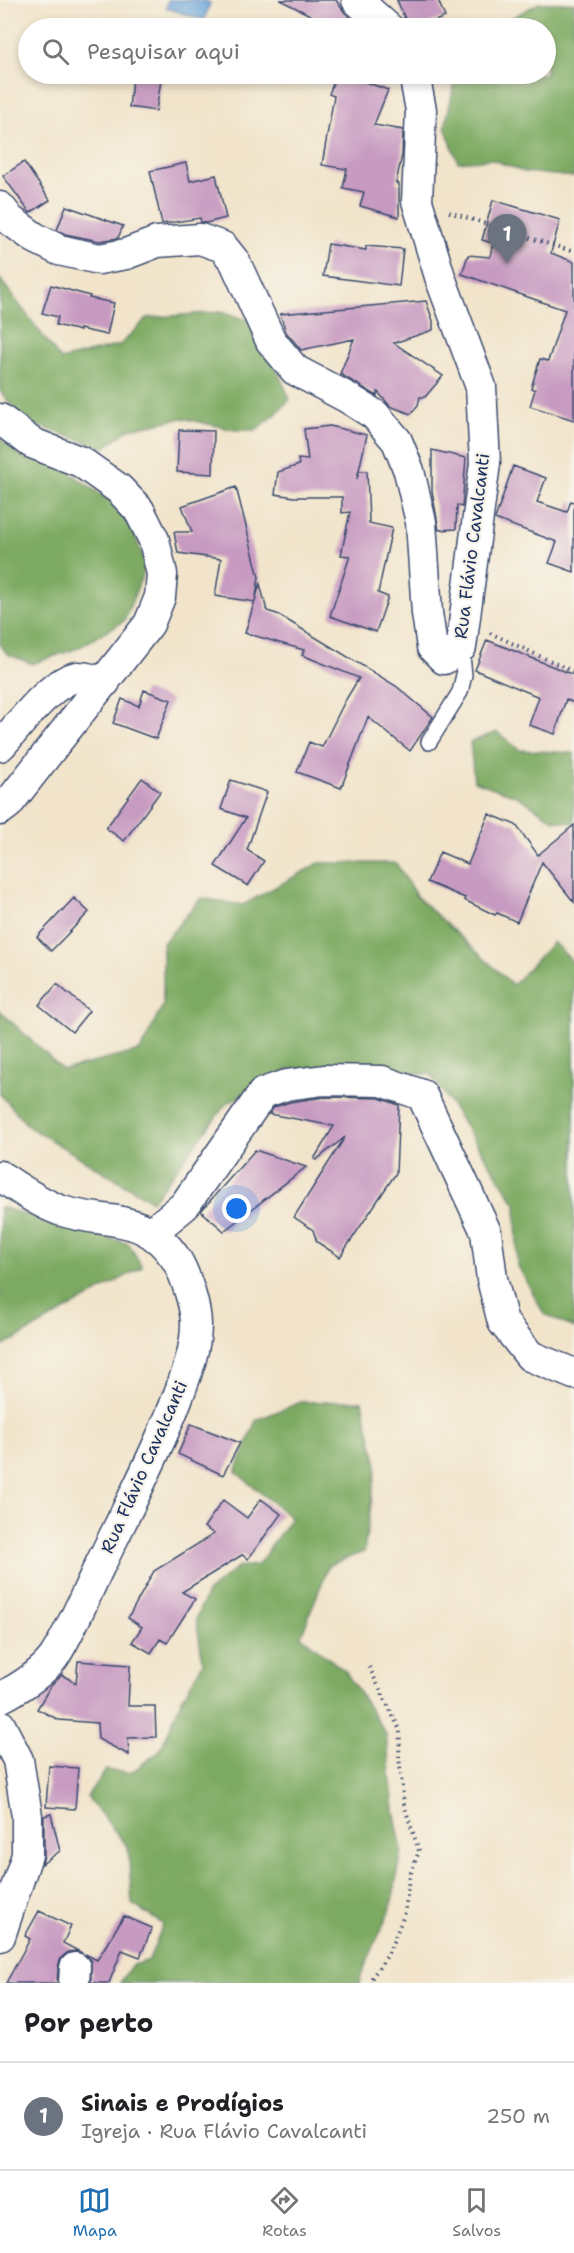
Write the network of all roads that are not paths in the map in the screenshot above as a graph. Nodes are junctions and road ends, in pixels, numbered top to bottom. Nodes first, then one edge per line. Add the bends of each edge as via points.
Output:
1 (357, 0) edge
2 (377, 18) edge
3 (416, 84) edge
4 (0, 207) edge
5 (0, 419) edge
6 (463, 634) junction
7 (105, 682) junction
8 (429, 742) dead end
9 (0, 746) edge
10 (0, 810) edge
11 (0, 1176) edge
12 (152, 1232) junction
13 (574, 1374) edge
14 (0, 1698) edge
15 (0, 1725) edge
16 (0, 1936) edge

1 - 2 street
3 - 6 street, Rua Flávio Cavalcanti via 421,110 417,201 441,280 481,387 485,463
4 - 6 street, Rua Flávio Cavalcanti via 10,220 35,238 59,250 99,259 157,242 200,239 223,247 235,262 271,341 295,370 375,415 397,441 421,522 432,647 444,659
5 - 7 street via 32,443 81,462 119,489 139,510 154,540 162,574 160,597 149,624
6 - 8 lane via 464,675 460,692
7 - 9 street via 79,676 63,681
7 - 10 street
11 - 12 street, Rua Flávio Cavalcanti via 59,1209
12 - 13 street via 184,1206 263,1093 286,1085 324,1080 382,1081 422,1095 486,1232 503,1322 530,1356
12 - 14 street, Rua Flávio Cavalcanti via 175,1257 185,1275 196,1323 190,1366 157,1449 53,1657 22,1687
15 - 16 street via 18,1760 27,1816 27,1855

